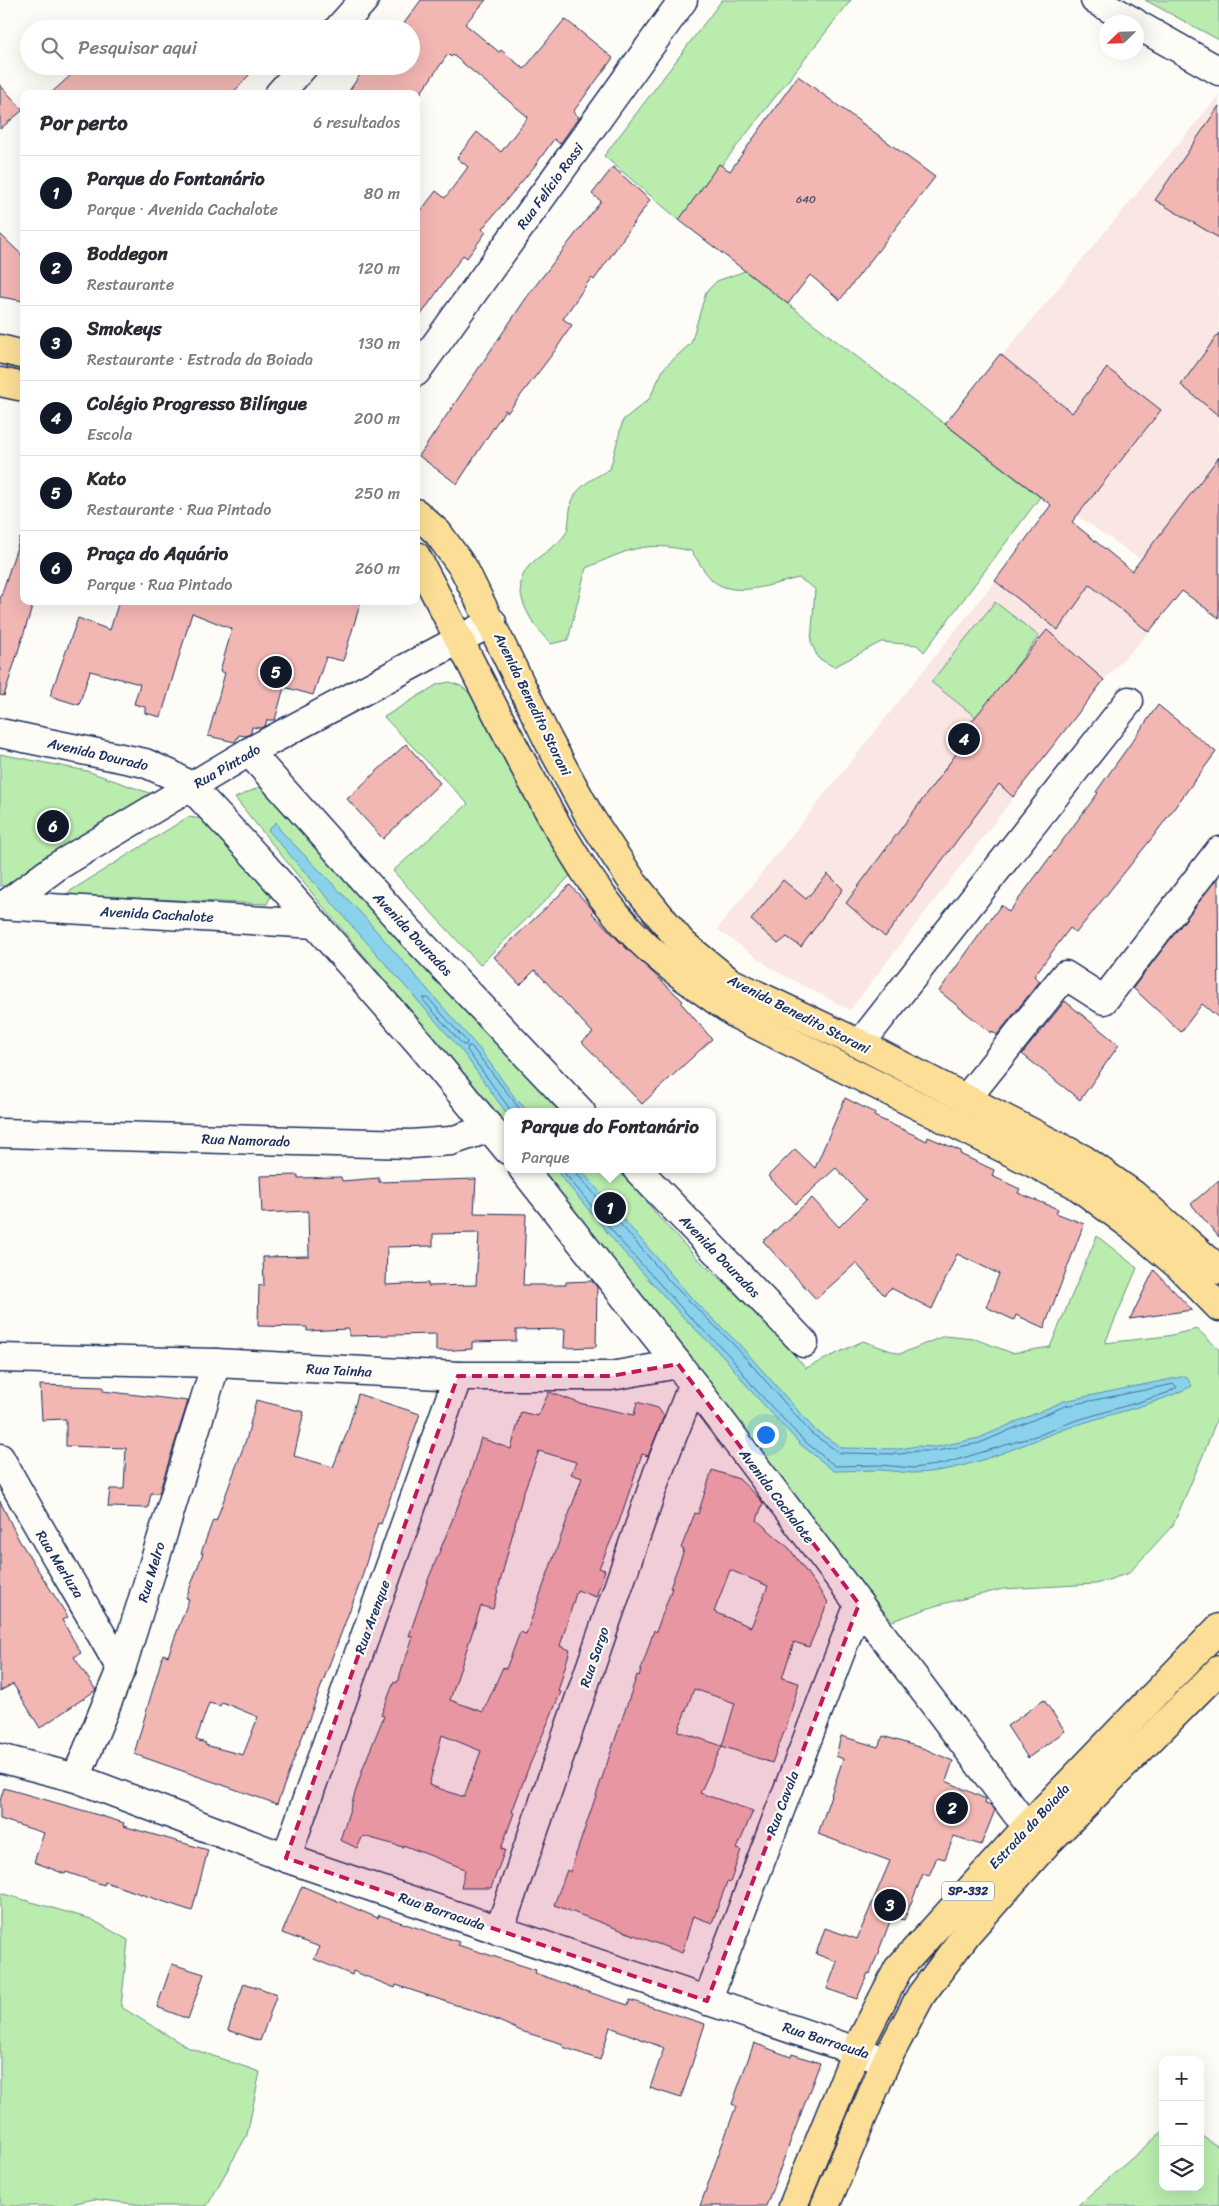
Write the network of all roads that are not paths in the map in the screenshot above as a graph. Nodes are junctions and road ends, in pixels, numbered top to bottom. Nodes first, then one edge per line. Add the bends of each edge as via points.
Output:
1 (364, 0) edge
2 (683, 0) edge
3 (1095, 0) edge
4 (1121, 15) edge
5 (346, 20) edge
6 (1144, 28) edge
7 (1219, 72) edge
8 (296, 75) edge
9 (283, 90) edge
10 (0, 349) edge
11 (20, 354) edge
12 (420, 366) edge
13 (0, 382) edge
14 (20, 386) edge
15 (420, 517) edge
16 (420, 564) edge
17 (492, 622) junction
18 (457, 638) junction
19 (1129, 701) dead end
20 (0, 733) edge
21 (248, 752) junction
22 (191, 787) junction
23 (1219, 851) edge
24 (2, 905) edge
25 (315, 924) junction
26 (860, 1044) junction
27 (966, 1099) junction
28 (577, 1108) edge
29 (490, 1128) junction
30 (0, 1133) edge
31 (504, 1145) edge
32 (526, 1173) edge
33 (640, 1173) edge
34 (1219, 1270) edge
35 (1219, 1307) edge
36 (804, 1343) dead end
37 (0, 1358) edge
38 (216, 1363) junction
39 (685, 1374) junction
40 (458, 1376) junction
41 (0, 1458) edge
42 (858, 1604) junction
43 (1219, 1628) edge
44 (121, 1669) junction
45 (1219, 1670) edge
46 (0, 1758) edge
47 (76, 1778) junction
48 (1037, 1835) junction
49 (286, 1858) junction
50 (499, 1931) junction
51 (707, 2001) junction
52 (857, 2049) junction
53 (886, 2061) junction
54 (793, 2206) edge
55 (825, 2206) edge

1 - 5 street
2 - 12 street, Rua Felício Rossi
3 - 4 street
6 - 7 street
8 - 9 street
10 - 11 main road
13 - 14 main road
15 - 17 main road, Avenida Benedito Storani via 438,532 464,569
16 - 18 main road, Avenida Benedito Storani
17 - 18 street, Rua Pintado
17 - 26 main road, Avenida Benedito Storani via 548,740 590,817 634,884 682,943 730,982
18 - 21 street, Rua Pintado
18 - 35 main road, Avenida Benedito Storani via 570,850 646,946 737,1015 1075,1184 1172,1260
19 - 26 street
20 - 22 street, Avenida Dourado via 145,763
21 - 22 street, Rua Pintado
21 - 28 street, Avenida Dourados via 411,933
22 - 24 street, Rua Pintado via 56,867
22 - 25 street
23 - 27 street via 1104,1000 1065,975
24 - 25 street, Avenida Cachalote
25 - 29 street
26 - 27 main road, Avenida Benedito Storani
27 - 34 main road, Avenida Benedito Storani via 1083,1159 1134,1195
29 - 30 street, Rua Namorado via 451,1141 410,1144
29 - 31 street
32 - 39 street, Avenida Cachalote
33 - 36 street, Avenida Dourados
37 - 38 street, Rua Tainha
38 - 40 street, Rua Tainha
38 - 44 street, Rua Melro
39 - 40 street, Rua Tainha
39 - 42 street, Avenida Cachalote
39 - 50 street, Rua Sargo via 657,1475
40 - 49 street, Rua Arenque
41 - 44 street, Rua Merluza
42 - 48 street, Avenida Cachalote
42 - 51 street, Rua Cavala
43 - 48 main road, Estrada da Boiada / SP-332
44 - 47 street, Rua Melro
45 - 48 main road, Estrada da Boiada / SP-332
46 - 47 street, Rua Barracuda
47 - 49 street, Rua Barracuda
48 - 52 main road, Estrada da Boiada / SP-332 via 898,1969
48 - 53 main road, Estrada da Boiada / SP-332 via 921,1995
49 - 50 street, Rua Barracuda
50 - 51 street, Rua Barracuda
51 - 52 street, Rua Barracuda
52 - 53 street, Rua Barracuda
52 - 54 main road, Estrada da Boiada / SP-332
53 - 55 main road, Estrada da Boiada / SP-332

